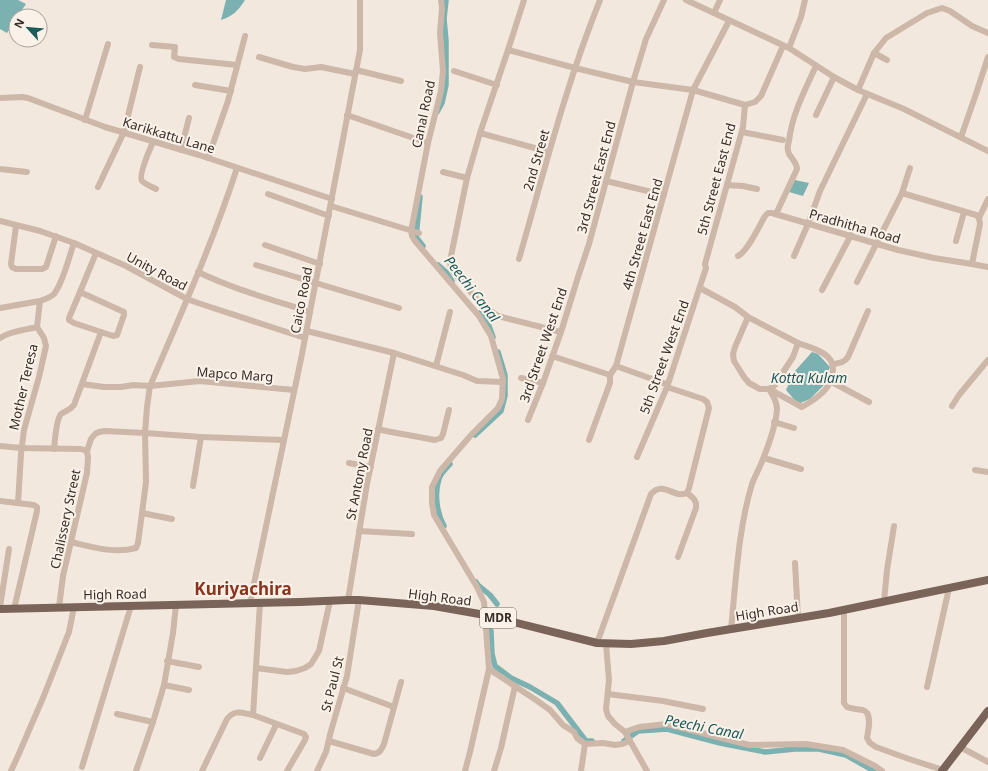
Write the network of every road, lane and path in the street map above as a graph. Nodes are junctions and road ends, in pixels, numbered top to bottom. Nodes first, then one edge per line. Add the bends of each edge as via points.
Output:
1 (360, 0) edge
2 (441, 0) edge
3 (524, 0) edge
4 (600, 0) edge
5 (664, 0) edge
6 (686, 0) edge
7 (720, 0) edge
8 (805, 0) edge
9 (714, 13) junction
10 (729, 21) junction
11 (988, 33) edge
12 (245, 36) dead end
13 (108, 44) dead end
14 (152, 46) dead end
15 (786, 47) junction
16 (508, 50) junction
17 (874, 53) junction
18 (259, 57) dead end
19 (988, 57) edge
20 (887, 60) dead end
21 (237, 65) junction
22 (816, 66) junction
23 (140, 67) dead end
24 (575, 68) junction
25 (454, 71) dead end
26 (356, 72) junction
27 (834, 77) junction
28 (401, 81) dead end
29 (633, 82) junction
30 (195, 85) dead end
31 (496, 85) junction
32 (694, 90) junction
33 (858, 90) junction
34 (231, 92) junction
35 (867, 94) junction
36 (0, 98) edge
37 (745, 105) junction
38 (347, 115) junction
39 (816, 115) dead end
40 (189, 118) dead end
41 (85, 120) junction
42 (124, 132) junction
43 (742, 132) junction
44 (480, 133) junction
45 (961, 137) junction
46 (783, 140) dead end
47 (153, 142) junction
48 (428, 143) junction
49 (181, 150) junction
50 (988, 151) edge
51 (549, 152) junction
52 (208, 158) junction
53 (237, 168) junction
54 (910, 168) dead end
55 (0, 169) edge
56 (27, 172) dead end
57 (444, 172) dead end
58 (468, 178) junction
59 (606, 180) junction
60 (727, 185) junction
61 (98, 187) dead end
62 (156, 189) dead end
63 (757, 189) dead end
64 (902, 193) junction
65 (268, 194) dead end
66 (664, 196) junction
67 (332, 199) junction
68 (988, 199) edge
69 (330, 206) junction
70 (964, 212) junction
71 (776, 214) junction
72 (329, 216) junction
73 (979, 218) junction
74 (0, 221) edge
75 (808, 224) junction
76 (16, 226) junction
77 (414, 232) junction
78 (851, 235) junction
79 (56, 236) junction
80 (956, 241) dead end
81 (74, 243) junction
82 (876, 243) junction
83 (265, 245) dead end
84 (96, 253) junction
85 (738, 256) dead end
86 (794, 256) dead end
87 (519, 259) dead end
88 (320, 264) junction
89 (705, 264) joint
90 (972, 264) junction
91 (256, 265) dead end
92 (988, 268) edge
93 (198, 272) junction
94 (578, 277) joint
95 (856, 282) dead end
96 (316, 283) junction
97 (700, 288) junction
98 (822, 290) dead end
99 (80, 292) junction
100 (187, 299) junction
101 (40, 301) junction
102 (0, 308) edge
103 (399, 308) dead end
104 (868, 311) dead end
105 (310, 312) junction
106 (450, 312) dead end
107 (748, 317) junction
108 (37, 327) junction
109 (306, 331) junction
110 (101, 332) junction
111 (561, 332) junction
112 (0, 338) edge
113 (305, 338) junction
114 (798, 343) junction
115 (394, 353) junction
116 (552, 356) junction
117 (988, 360) edge
118 (833, 364) junction
119 (436, 366) junction
120 (616, 366) junction
121 (610, 375) junction
122 (521, 378) dead end
123 (830, 381) junction
124 (503, 382) junction
125 (543, 383) junction
126 (82, 384) junction
127 (150, 386) junction
128 (668, 387) junction
129 (769, 389) junction
130 (294, 390) junction
131 (869, 402) dead end
132 (952, 406) dead end
133 (449, 410) dead end
134 (528, 420) dead end
135 (774, 422) junction
136 (794, 428) dead end
137 (378, 429) junction
138 (145, 433) junction
139 (201, 437) junction
140 (284, 440) junction
141 (589, 440) dead end
142 (0, 446) edge
143 (21, 448) junction
144 (54, 449) junction
145 (87, 451) junction
146 (637, 457) dead end
147 (764, 458) junction
148 (349, 463) dead end
149 (371, 467) junction
150 (801, 469) dead end
151 (975, 470) dead end
152 (988, 472) edge
153 (193, 486) dead end
154 (687, 493) junction
155 (0, 501) edge
156 (18, 503) junction
157 (142, 513) junction
158 (172, 518) dead end
159 (894, 526) dead end
160 (359, 531) junction
161 (412, 534) dead end
162 (71, 542) junction
163 (9, 550) dead end
164 (678, 557) dead end
165 (795, 563) dead end
166 (988, 580) edge
167 (949, 588) junction
168 (348, 600) junction
169 (360, 600) junction
170 (330, 601) junction
171 (884, 602) junction
172 (250, 603) junction
173 (260, 603) junction
174 (176, 605) junction
175 (131, 606) junction
176 (74, 607) junction
177 (0, 608) edge
178 (60, 608) junction
179 (14, 609) junction
180 (844, 610) junction
181 (485, 615) junction
182 (798, 618) junction
183 (731, 629) junction
184 (597, 643) junction
185 (606, 644) junction
186 (167, 661) junction
187 (199, 667) dead end
188 (256, 668) junction
189 (489, 669) junction
190 (401, 682) dead end
191 (164, 685) junction
192 (515, 686) junction
193 (927, 687) dead end
194 (343, 688) junction
195 (189, 690) dead end
196 (608, 694) junction
197 (394, 707) junction
198 (703, 709) dead end
199 (988, 711) edge
200 (117, 714) dead end
201 (253, 715) junction
202 (153, 722) junction
203 (276, 725) junction
204 (628, 737) junction
205 (329, 741) junction
206 (585, 744) junction
207 (960, 747) junction
208 (260, 758) dead end
209 (988, 762) edge
210 (82, 767) dead end
211 (644, 769) edge
212 (11, 771) edge
213 (136, 771) edge
214 (202, 771) edge
215 (287, 771) edge
216 (317, 771) edge
217 (465, 771) edge
218 (494, 771) edge
219 (581, 771) edge
220 (882, 771) edge
221 (942, 771) edge

1 - 26 street, Caico Road via 360,50
2 - 48 street, Canal Road via 442,82
3 - 16 street
4 - 24 street, 2nd Street
5 - 29 street, 3rd Street East End via 646,39
6 - 9 street
7 - 9 street
8 - 15 street via 801,17
9 - 10 street
10 - 15 street
10 - 32 street, 4th Street East End
11 - 17 street via 950,11 935,9 886,38
12 - 21 street
13 - 41 street
14 - 21 street via 175,47 174,58
15 - 22 street
15 - 37 street via 761,96 755,102
16 - 24 street
16 - 31 street
17 - 20 street
17 - 33 street
18 - 26 street via 305,69
19 - 45 street
21 - 34 street
22 - 27 street
22 - 71 street via 794,116 790,135 788,151 797,164 797,169
23 - 42 street
24 - 29 street
24 - 51 street, 2nd Street
25 - 31 street
26 - 28 street
26 - 38 street, Caico Road
27 - 33 street
27 - 39 street
29 - 32 street
29 - 59 street, 3rd Street East End
30 - 34 street
31 - 44 street
32 - 37 street
32 - 66 street, 4th Street East End
33 - 35 street
34 - 52 street
35 - 45 street via 904,108
35 - 75 street via 820,191
36 - 41 street, Karikkattu Lane via 28,98
37 - 43 street, 5th Street East End
38 - 48 street
38 - 67 street, Caico Road
40 - 49 street
41 - 42 street, Karikkattu Lane
42 - 47 street, Karikkattu Lane
42 - 61 street
43 - 46 street
43 - 60 street, 5th Street East End
44 - 51 street
44 - 58 street
45 - 50 street
47 - 49 street, Karikkattu Lane
47 - 62 street via 141,180
48 - 77 street, Canal Road
49 - 52 street, Karikkattu Lane
51 - 87 street, 2nd Street
52 - 53 street, Karikkattu Lane
53 - 67 street, Karikkattu Lane
53 - 93 street
54 - 64 street
55 - 56 street
57 - 58 street
58 - 111 street via 450,261 451,269 482,305 498,316
59 - 66 street
59 - 94 street, 3rd Street East End
60 - 63 street
60 - 89 street, 5th Street East End
64 - 70 street
64 - 82 street
65 - 72 street
66 - 120 street, 4th Street East End
67 - 69 street, Caico Road
68 - 73 street
69 - 72 street, Caico Road
69 - 77 street
70 - 73 street
70 - 80 street
71 - 75 street, Pradhitha Road
71 - 85 street via 768,212 743,254
72 - 88 street, Caico Road
73 - 90 street
74 - 76 street, Unity Road
75 - 78 street, Pradhitha Road
75 - 86 street
76 - 79 street, Unity Road
76 - 79 street via 10,264 16,269 46,267
77 - 124 street via 414,241 479,316 491,336
78 - 82 street, Pradhitha Road
78 - 98 street
79 - 81 street, Unity Road
81 - 84 street, Unity Road
81 - 101 street via 54,294
82 - 90 street, Pradhitha Road via 934,258
82 - 95 street
83 - 88 street
84 - 99 street
84 - 100 street, Unity Road
88 - 96 street, Caico Road
89 - 97 street, 5th Street West End
90 - 92 street, Pradhitha Road
91 - 96 street
93 - 100 street
93 - 105 street
94 - 111 street, 3rd Street West End
96 - 103 street
96 - 105 street, Caico Road
97 - 107 street
97 - 128 street, 5th Street West End
99 - 110 street via 69,320
99 - 110 street via 124,312 117,335
100 - 113 street, Unity Road
100 - 127 street
101 - 102 street
101 - 108 street
104 - 118 street via 848,357
105 - 109 street, Caico Road
106 - 119 street
107 - 114 street
107 - 129 street via 735,346 734,361 749,383 760,389
108 - 112 street via 12,332
108 - 143 street, Mother Teresa via 46,346
109 - 113 street, Caico Road
109 - 115 street
110 - 126 street
111 - 116 street, 3rd Street West End
113 - 130 street, Caico Road
114 - 118 street via 816,349
114 - 129 street via 782,374
115 - 119 street
115 - 137 street, St Antony Road
116 - 121 street
116 - 125 street, 3rd Street West End
117 - 132 street
118 - 123 street via 834,370
119 - 124 street via 477,381
120 - 121 street, 4th Street East End
120 - 128 street via 666,384
121 - 141 street, 4th Street East End via 610,383
122 - 125 street
123 - 129 street via 823,392 802,407
123 - 131 street
124 - 181 street via 502,399 498,408 440,471 432,487 434,515 477,587 484,602
125 - 134 street, 3rd Street West End
126 - 127 street, Mapco Marg via 104,387
126 - 144 street via 74,405 58,419
127 - 130 street, Mapco Marg via 200,381
127 - 138 street
128 - 146 street, 5th Street West End
128 - 154 street via 703,399 709,408
129 - 135 street via 777,408
130 - 140 street, Caico Road
133 - 137 street via 443,434 435,440
135 - 136 street
135 - 147 street
137 - 149 street, St Antony Road
138 - 139 street
138 - 145 street via 99,432 91,439
138 - 157 street via 146,482
139 - 140 street
139 - 153 street
140 - 172 street, Caico Road
142 - 143 street, Chalissery Street
143 - 144 street, Chalissery Street
143 - 156 street, Mother Teresa
144 - 145 street, Chalissery Street
145 - 162 street, Chalissery Street via 87,473
147 - 150 street
147 - 183 street via 753,483 746,510
148 - 149 street
149 - 160 street, St Antony Road
151 - 152 street
154 - 164 street via 694,499 696,508
154 - 184 street via 683,495 661,488 651,494
155 - 156 street
156 - 179 street via 34,505 37,511
157 - 158 street
157 - 162 street via 136,548 104,550
159 - 171 street
160 - 161 street
160 - 168 street, St Antony Road
162 - 178 street, Chalissery Street
163 - 177 street
165 - 182 street
166 - 167 main road, High Road / MDR
167 - 171 main road, High Road / MDR
167 - 193 street
168 - 169 main road, High Road / MDR
168 - 170 main road, High Road / MDR
169 - 181 main road, High Road / MDR via 434,606
169 - 194 street, St Paul St
170 - 173 main road, High Road / MDR
170 - 188 street via 319,651 311,664 287,672
171 - 180 main road, High Road / MDR
172 - 173 main road, High Road / MDR
172 - 174 main road, High Road / MDR
173 - 188 street
174 - 175 main road, High Road / MDR
174 - 186 street
175 - 176 main road, High Road / MDR
175 - 210 street
176 - 178 main road, High Road / MDR
176 - 212 street via 69,632
177 - 179 main road, High Road / MDR
178 - 179 main road, High Road / MDR
180 - 182 main road, High Road / MDR
180 - 221 street via 844,703 847,707 868,714 867,738 870,743
181 - 184 main road, High Road / MDR
181 - 189 street
182 - 183 main road, High Road / MDR
183 - 185 main road, High Road / MDR via 657,642
184 - 185 main road, High Road / MDR
185 - 196 street
186 - 187 street
186 - 191 street
188 - 201 street
189 - 192 street
189 - 217 street
190 - 197 street
191 - 195 street
191 - 202 street
192 - 206 street via 550,710
192 - 218 street
194 - 197 street
194 - 205 street, St Paul St
196 - 198 street
196 - 204 street via 608,716
197 - 205 street via 384,744 377,754
199 - 207 main road
200 - 202 street
201 - 203 street
201 - 214 street via 235,712 230,715
202 - 213 street
203 - 208 street
203 - 215 street via 304,734 306,737
204 - 206 street via 622,744
204 - 211 street
204 - 220 street via 639,727 667,724 749,745 806,744 843,750
205 - 216 street, St Paul St
206 - 219 street
207 - 209 street
207 - 221 main road

